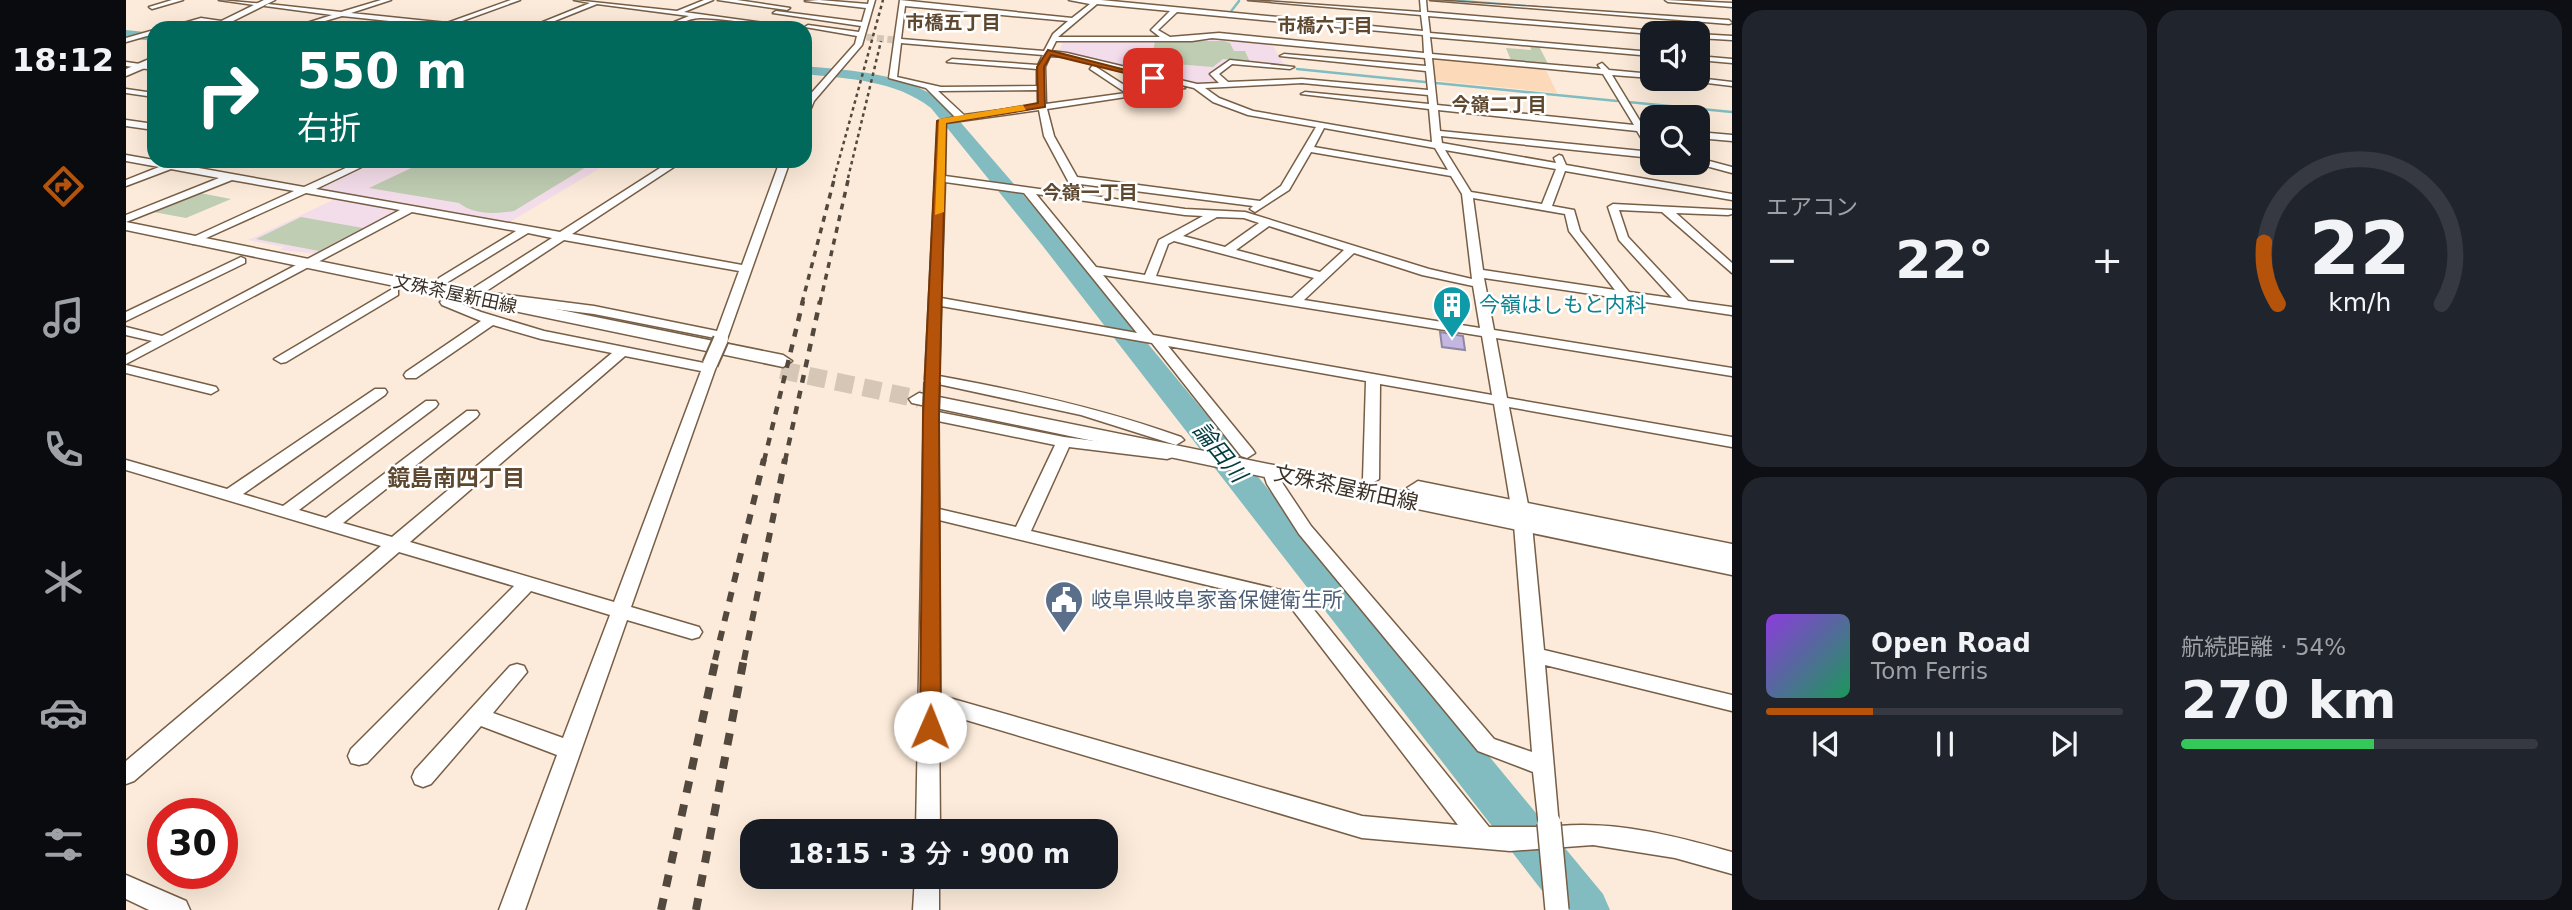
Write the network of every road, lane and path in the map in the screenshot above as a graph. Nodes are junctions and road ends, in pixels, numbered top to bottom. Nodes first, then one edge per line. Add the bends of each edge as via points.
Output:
1 (180, 0) edge
2 (222, 0) edge
3 (279, 0) edge
4 (388, 0) edge
5 (517, 0) edge
6 (577, 0) edge
7 (710, 0) edge
8 (721, 0) edge
9 (809, 0) edge
10 (933, 0) edge
11 (1072, 0) edge
12 (1174, 0) edge
13 (1251, 0) edge
14 (1355, 0) edge
15 (1433, 0) edge
16 (1456, 0) edge
17 (1563, 0) edge
18 (1668, 0) edge
19 (602, 1) edge
20 (1097, 1) edge
21 (1280, 1) edge
22 (1706, 1) edge
23 (903, 2) edge
24 (267, 3) edge
25 (752, 4) junction
26 (1732, 5) edge
27 (870, 6) edge
28 (924, 6) junction
29 (994, 6) dead end
30 (152, 7) dead end
31 (787, 8) junction
32 (1169, 8) junction
33 (1177, 8) junction
34 (1569, 9) junction
35 (1424, 10) edge
36 (679, 11) junction
37 (1276, 11) junction
38 (987, 12) junction
39 (344, 13) junction
40 (776, 13) junction
41 (698, 15) junction
42 (719, 18) junction
43 (1075, 20) junction
44 (231, 21) edge
45 (317, 21) edge
46 (412, 21) edge
47 (457, 21) edge
48 (549, 21) edge
49 (682, 21) edge
50 (748, 21) edge
51 (760, 21) edge
52 (849, 22) junction
53 (1730, 22) edge
54 (864, 24) junction
55 (1270, 24) junction
56 (1579, 26) junction
57 (812, 29) edge
58 (812, 31) edge
59 (833, 31) junction
60 (1640, 31) edge
61 (147, 34) edge
62 (1427, 34) junction
63 (859, 37) junction
64 (1710, 37) edge
65 (1732, 38) edge
66 (130, 39) edge
67 (1053, 39) junction
68 (1168, 39) junction
69 (898, 41) junction
70 (1277, 42) junction
71 (984, 47) junction
72 (1592, 48) junction
73 (1048, 52) junction
74 (1640, 52) edge
75 (1284, 56) junction
76 (1428, 56) junction
77 (1710, 58) edge
78 (147, 60) edge
79 (1732, 60) edge
80 (952, 61) dead end
81 (975, 64) junction
82 (1098, 64) junction
83 (130, 67) edge
84 (1041, 67) junction
85 (1290, 68) junction
86 (1429, 69) junction
87 (1606, 72) junction
88 (1640, 75) edge
89 (1298, 81) junction
90 (1710, 82) edge
91 (1732, 84) edge
92 (1227, 85) junction
93 (929, 87) junction
94 (1194, 87) junction
95 (1041, 88) junction
96 (971, 89) junction
97 (126, 91) edge
98 (1430, 93) junction
99 (147, 94) edge
100 (1133, 94) junction
101 (1305, 94) junction
102 (812, 96) edge
103 (1042, 105) junction
104 (1310, 106) dead end
105 (1432, 106) junction
106 (961, 117) junction
107 (1319, 121) junction
108 (126, 123) edge
109 (147, 126) edge
110 (1640, 129) joint
111 (1710, 136) edge
112 (1732, 138) edge
113 (1437, 139) junction
114 (1555, 147) junction
115 (1308, 149) junction
116 (1640, 154) edge
117 (126, 159) edge
118 (147, 162) edge
119 (1710, 164) edge
120 (1562, 167) junction
121 (165, 168) edge
122 (181, 168) edge
123 (351, 168) edge
124 (667, 168) edge
125 (782, 168) edge
126 (1732, 170) edge
127 (1455, 174) junction
128 (230, 177) junction
129 (940, 178) junction
130 (1075, 180) junction
131 (126, 183) edge
132 (1025, 190) junction
133 (304, 191) junction
134 (1702, 192) junction
135 (1467, 194) junction
136 (1732, 197) edge
137 (1083, 198) junction
138 (1263, 204) junction
139 (1546, 208) junction
140 (410, 209) junction
141 (1665, 209) junction
142 (1730, 214) edge
143 (1213, 215) junction
144 (1245, 215) junction
145 (126, 219) edge
146 (1268, 222) junction
147 (126, 226) edge
148 (526, 230) junction
149 (126, 237) edge
150 (562, 237) junction
151 (1173, 237) junction
152 (193, 241) junction
153 (1352, 249) junction
154 (1227, 251) junction
155 (241, 261) junction
156 (301, 268) junction
157 (746, 269) junction
158 (1732, 269) edge
159 (1093, 270) junction
160 (1323, 277) junction
161 (1479, 278) junction
162 (1150, 279) junction
163 (443, 281) dead end
164 (394, 292) junction
165 (472, 295) junction
166 (1625, 295) junction
167 (446, 302) junction
168 (936, 302) junction
169 (1294, 303) junction
170 (1684, 304) junction
171 (1732, 311) edge
172 (126, 317) edge
173 (492, 319) junction
174 (126, 331) edge
175 (1489, 333) junction
176 (721, 337) junction
177 (164, 340) junction
178 (1154, 341) junction
179 (624, 350) junction
180 (281, 359) dead end
181 (126, 360) edge
182 (709, 366) junction
183 (126, 369) edge
184 (1732, 372) edge
185 (411, 375) dead end
186 (1373, 378) junction
187 (211, 390) dead end
188 (380, 392) dead end
189 (928, 396) junction
190 (1500, 401) junction
191 (431, 404) dead end
192 (472, 414) dead end
193 (1063, 442) junction
194 (1732, 442) edge
195 (1189, 449) junction
196 (1254, 462) junction
197 (126, 466) edge
198 (1371, 479) junction
199 (229, 496) junction
200 (285, 512) junction
201 (932, 513) junction
202 (1521, 517) junction
203 (329, 525) junction
204 (1021, 534) junction
205 (396, 545) junction
206 (1732, 552) edge
207 (1732, 567) edge
208 (527, 583) junction
209 (620, 611) junction
210 (692, 632) dead end
211 (1534, 655) junction
212 (517, 672) dead end
213 (931, 701) junction
214 (1732, 704) edge
215 (477, 716) junction
216 (570, 750) junction
217 (359, 756) dead end
218 (1544, 766) junction
219 (126, 774) edge
220 (423, 777) dead end
221 (928, 819) edge
222 (1482, 837) junction
223 (1732, 863) edge
224 (126, 887) edge
225 (927, 889) edge
226 (177, 910) edge
227 (512, 910) edge
228 (926, 910) edge
229 (1557, 910) edge

1 - 30 street
2 - 24 street
3 - 24 main road
4 - 39 street
5 - 47 street
6 - 19 street
7 - 36 street
8 - 25 street
9 - 27 street
9 - 31 street
10 - 28 street
11 - 20 street
12 - 32 street
13 - 21 street
14 - 35 street
15 - 34 street
16 - 34 street
17 - 34 street
18 - 22 street
19 - 36 street
19 - 48 street
20 - 32 street
20 - 43 street
21 - 35 street
21 - 37 street
22 - 26 street
22 - 53 street
23 - 28 street
23 - 69 street
24 - 39 street
24 - 44 main road
25 - 31 street
25 - 42 street
27 - 52 street
27 - 54 street
28 - 38 street
29 - 38 street
31 - 40 street
32 - 33 street
33 - 55 street
33 - 68 street via 1154,30
34 - 53 street
34 - 56 street
35 - 37 street
35 - 56 street
35 - 62 street
36 - 41 street
37 - 55 street
38 - 43 street
39 - 45 street
39 - 46 street
40 - 51 street
40 - 52 street
41 - 42 street
41 - 49 street
42 - 50 street
43 - 67 street
52 - 54 street
52 - 59 street
54 - 63 street
55 - 62 street
56 - 60 street
56 - 72 street
57 - 59 street
58 - 63 street
59 - 63 street
61 - 66 street
62 - 72 street
62 - 76 street
63 - 102 street via 858,45
64 - 65 street
67 - 68 street
67 - 73 street
68 - 70 street via 1211,36
69 - 71 street
69 - 93 street via 893,78
70 - 75 street
70 - 76 street
71 - 73 street
71 - 81 street
72 - 74 street
72 - 87 street
73 - 82 street
73 - 84 street
75 - 85 street
75 - 86 street
76 - 86 street
76 - 87 street
77 - 79 street
78 - 83 main road
80 - 81 street
81 - 84 street
81 - 96 street
82 - 94 street
82 - 100 street via 1091,68
84 - 95 street
85 - 89 street
85 - 92 street via 1230,62 1214,74
86 - 98 street
87 - 88 street
87 - 110 street
89 - 92 street
89 - 98 street
89 - 101 street
90 - 91 street
92 - 94 street
93 - 96 street
93 - 106 street
94 - 100 street
94 - 107 street via 1239,110
95 - 96 street
95 - 103 street
97 - 99 street
98 - 105 street
100 - 103 street
101 - 104 street
101 - 105 street
103 - 106 street
103 - 130 street via 1049,136
105 - 110 street
105 - 113 street
106 - 129 street via 942,121
107 - 113 street
107 - 115 street
108 - 109 street
111 - 112 street
113 - 114 street
113 - 120 street
113 - 127 street
114 - 116 street
114 - 120 street
115 - 127 street
115 - 138 street via 1284,188
117 - 118 street
119 - 126 street
120 - 134 street
120 - 139 street
121 - 131 street
122 - 128 street
123 - 133 street
124 - 150 street
125 - 157 street
127 - 135 street
128 - 133 street
128 - 145 street
129 - 132 street
129 - 168 street
130 - 137 street
130 - 138 street
132 - 137 street
132 - 159 street
133 - 140 street
133 - 152 street
134 - 136 street
134 - 142 street
135 - 139 street
135 - 161 street
137 - 143 street
138 - 144 street
139 - 166 street via 1570,212 1575,231
140 - 148 street
140 - 156 street
141 - 142 street
141 - 158 street
141 - 170 street via 1613,207 1623,237
143 - 144 street
143 - 151 street
144 - 146 street
146 - 153 street
146 - 154 street
147 - 152 main road, 文殊茶屋新田線
148 - 150 street
148 - 163 street
149 - 155 main road, 文殊茶屋新田線
150 - 157 street
150 - 165 street
151 - 154 street
151 - 162 street via 1163,243
152 - 156 main road, 文殊茶屋新田線
153 - 160 street
153 - 161 street via 1426,272
154 - 160 street
155 - 156 main road, 文殊茶屋新田線
155 - 172 street
156 - 164 main road, 文殊茶屋新田線
156 - 165 main road, 文殊茶屋新田線
156 - 177 street
157 - 176 street
159 - 162 street
159 - 178 street
160 - 169 street
161 - 166 street
161 - 175 street
162 - 169 street
164 - 167 main road, 文殊茶屋新田線
164 - 180 street
165 - 167 main road, 文殊茶屋新田線 via 782,365
165 - 176 street via 594,310
166 - 170 street
167 - 173 street
168 - 178 street
168 - 189 street
169 - 175 street
170 - 171 street
173 - 179 street
173 - 185 street
174 - 177 street
175 - 184 street
175 - 190 street
176 - 182 street, bridge
177 - 181 street
178 - 186 street
178 - 196 street
179 - 182 street
179 - 205 street
182 - 209 street
183 - 187 street
186 - 190 street
186 - 198 street
188 - 199 street
189 - 193 street
189 - 195 main road, 文殊茶屋新田線
189 - 201 street
190 - 194 street
190 - 202 street
191 - 200 street
192 - 203 street
193 - 195 street
193 - 204 street
195 - 196 main road, 文殊茶屋新田線
196 - 198 main road, 文殊茶屋新田線
196 - 202 main road, 文殊茶屋新田線
196 - 218 street via 1275,484 1305,530 1486,745
197 - 199 street
198 - 202 main road, 文殊茶屋新田線
199 - 200 street
200 - 203 street
201 - 204 street
201 - 213 street
202 - 206 main road, 文殊茶屋新田線
202 - 207 main road, 文殊茶屋新田線
202 - 211 street
203 - 205 street
204 - 222 street via 1295,600
205 - 208 street
205 - 219 street
208 - 209 street
208 - 217 street
209 - 210 street
209 - 216 street
211 - 214 street
211 - 218 street
212 - 215 street
213 - 221 street
213 - 222 street via 1362,827
215 - 216 street
215 - 220 street
216 - 227 street
218 - 229 street, bridge
222 - 223 street via 1593,834 1675,846
224 - 226 street
225 - 228 street

